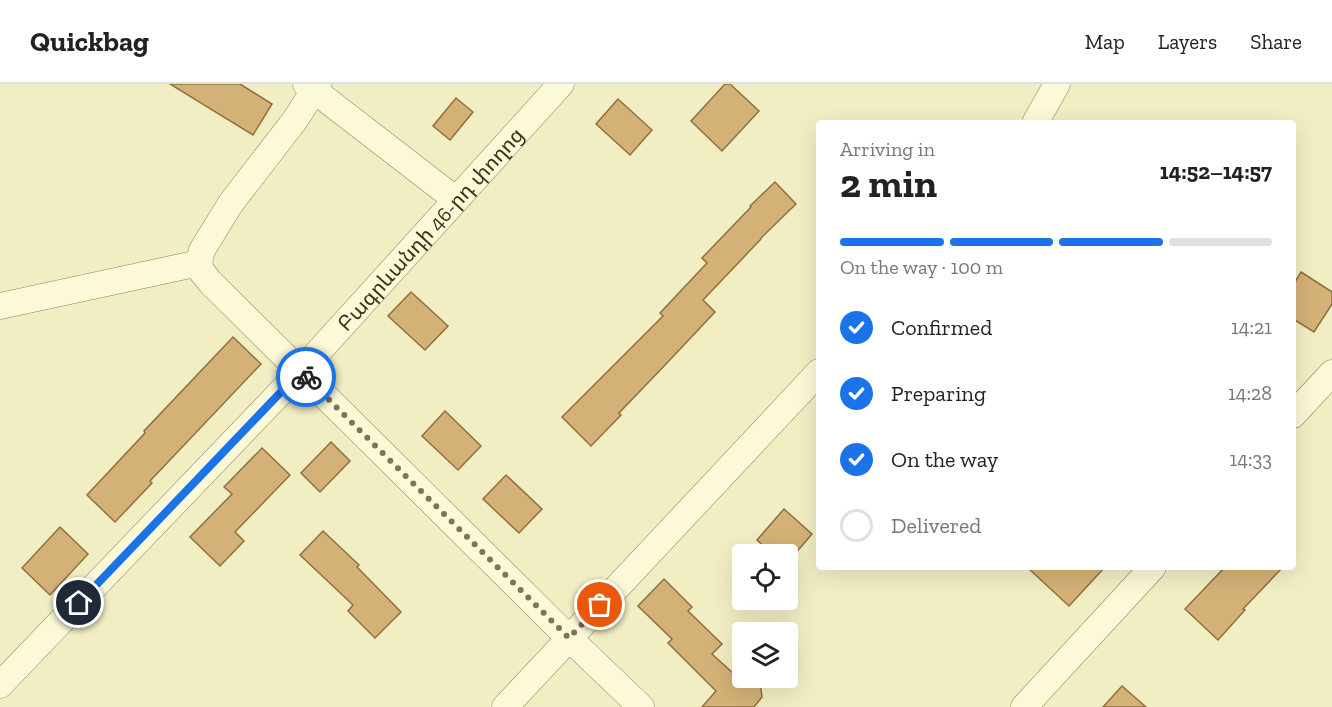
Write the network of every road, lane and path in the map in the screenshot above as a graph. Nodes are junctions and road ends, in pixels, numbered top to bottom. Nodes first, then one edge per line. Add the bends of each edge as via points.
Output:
1 (561, 84) edge
2 (1057, 84) edge
3 (313, 86) edge
4 (1037, 120) edge
5 (455, 199) junction
6 (199, 263) junction
7 (0, 306) edge
8 (301, 371) junction
9 (1332, 373) edge
10 (816, 375) edge
11 (1296, 412) edge
12 (1150, 570) edge
13 (569, 638) junction
14 (0, 686) edge
15 (505, 707) edge
16 (641, 707) edge
17 (1024, 707) edge

1 - 5 street, Բագրևանդի 46-րդ փողոց
2 - 4 street
3 - 5 street
3 - 6 street via 295,120 231,202 202,250
5 - 8 street, Բագրևանդի 46-րդ փողոց
6 - 7 street
6 - 8 street via 210,282
8 - 13 street
8 - 14 street, Բագրևանդի 46-րդ փողոց
9 - 11 street
10 - 13 street
12 - 17 street
13 - 15 street
13 - 16 street

